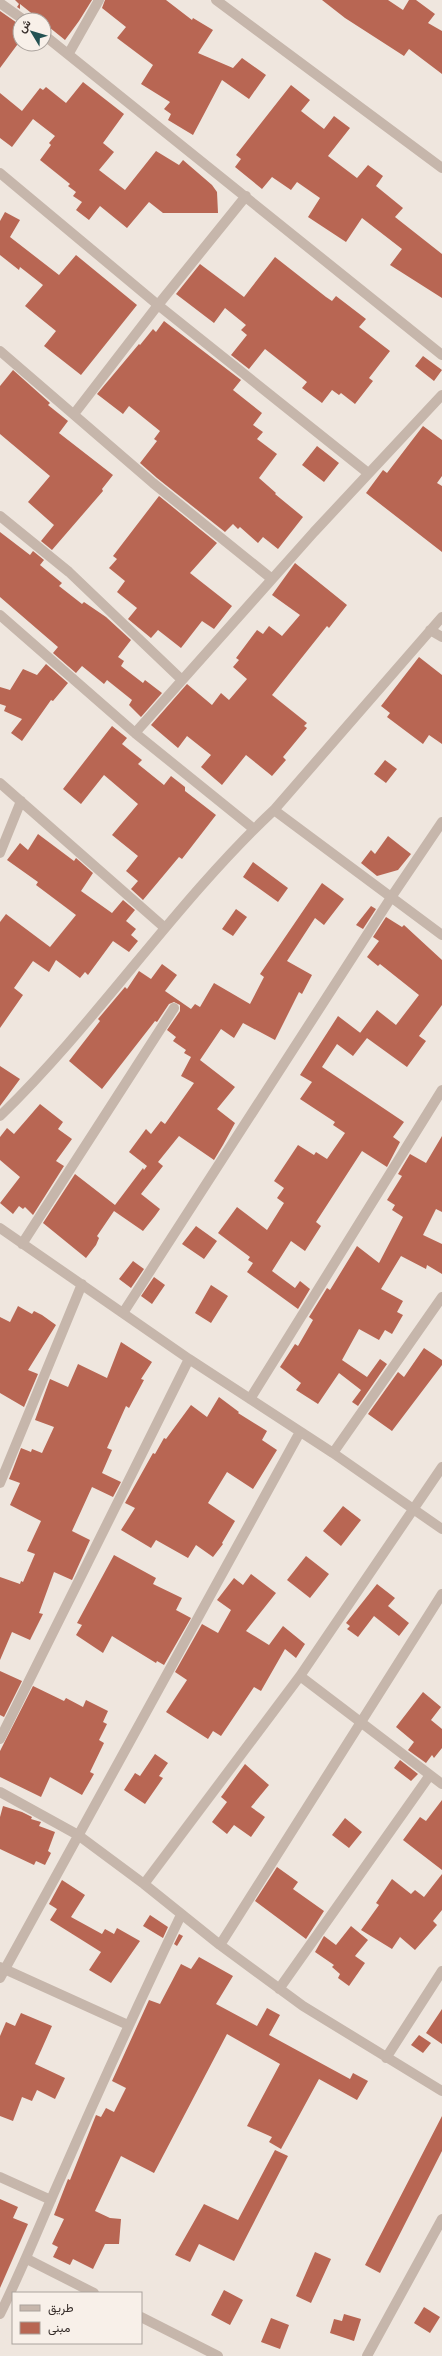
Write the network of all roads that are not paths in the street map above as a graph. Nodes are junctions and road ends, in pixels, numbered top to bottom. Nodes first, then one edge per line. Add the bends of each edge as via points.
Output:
1 (99, 0) edge
2 (216, 0) edge
3 (0, 3) edge
4 (13, 12) edge
5 (52, 41) edge
6 (69, 53) junction
7 (442, 168) edge
8 (0, 173) edge
9 (246, 196) junction
10 (158, 305) junction
11 (0, 351) edge
12 (442, 355) edge
13 (442, 395) edge
14 (74, 414) junction
15 (368, 473) junction
16 (0, 516) edge
17 (272, 579) junction
18 (0, 615) edge
19 (442, 617) edge
20 (430, 630) junction
21 (442, 637) edge
22 (182, 680) junction
23 (135, 733) junction
24 (0, 783) edge
25 (21, 801) junction
26 (274, 810) junction
27 (442, 822) edge
28 (254, 829) junction
29 (0, 853) edge
30 (392, 896) junction
31 (165, 928) junction
32 (442, 935) edge
33 (174, 1008) dead end
34 (442, 1090) edge
35 (0, 1116) edge
36 (0, 1228) edge
37 (22, 1244) junction
38 (82, 1284) junction
39 (442, 1297) edge
40 (123, 1313) junction
41 (189, 1359) junction
42 (250, 1399) junction
43 (300, 1432) junction
44 (333, 1453) junction
45 (442, 1467) edge
46 (0, 1483) edge
47 (415, 1509) junction
48 (442, 1529) edge
49 (442, 1594) edge
50 (300, 1676) junction
51 (361, 1723) junction
52 (0, 1739) edge
53 (430, 1775) junction
54 (442, 1784) edge
55 (0, 1792) edge
56 (78, 1835) junction
57 (144, 1884) junction
58 (181, 1915) junction
59 (220, 1945) junction
60 (1, 1971) edge
61 (442, 1972) edge
62 (279, 1989) junction
63 (128, 2025) junction
64 (386, 2058) junction
65 (442, 2091) edge
66 (0, 2178) edge
67 (50, 2200) junction
68 (442, 2219) edge
69 (27, 2259) junction
70 (92, 2292) edge
71 (0, 2314) edge
72 (142, 2318) edge
73 (218, 2356) edge
74 (367, 2356) edge

1 - 6 street
2 - 7 street
3 - 4 street
5 - 6 street
6 - 9 street
8 - 10 street
9 - 10 street
9 - 12 street
10 - 14 street
10 - 15 street
11 - 14 street
13 - 15 street
14 - 17 street via 153,483
15 - 17 street
16 - 22 street via 68,572
17 - 22 street
18 - 23 street
19 - 20 street
20 - 21 street
20 - 26 street
22 - 23 street
23 - 28 street
24 - 25 street
25 - 29 street
25 - 31 street
26 - 28 street
26 - 30 street
27 - 30 street
28 - 31 street
30 - 32 street
30 - 40 street
31 - 35 street via 34,1082
33 - 37 street
34 - 42 street
36 - 37 street
37 - 38 street
38 - 40 street
38 - 46 street
39 - 44 street
40 - 41 street
41 - 42 street
41 - 52 street
42 - 43 street
43 - 44 street
43 - 56 street
44 - 47 street
45 - 47 street
47 - 48 street
47 - 50 street
49 - 51 street
50 - 51 street
50 - 57 street
51 - 53 street
51 - 59 street
53 - 54 street
53 - 62 street
55 - 56 street
56 - 57 street
56 - 60 street
57 - 58 street
58 - 59 street
58 - 63 street
59 - 62 street
60 - 63 street
61 - 64 street
62 - 64 street
63 - 67 street
64 - 65 street
66 - 67 street
67 - 69 street
68 - 74 street
69 - 70 street
69 - 71 street
72 - 73 street

